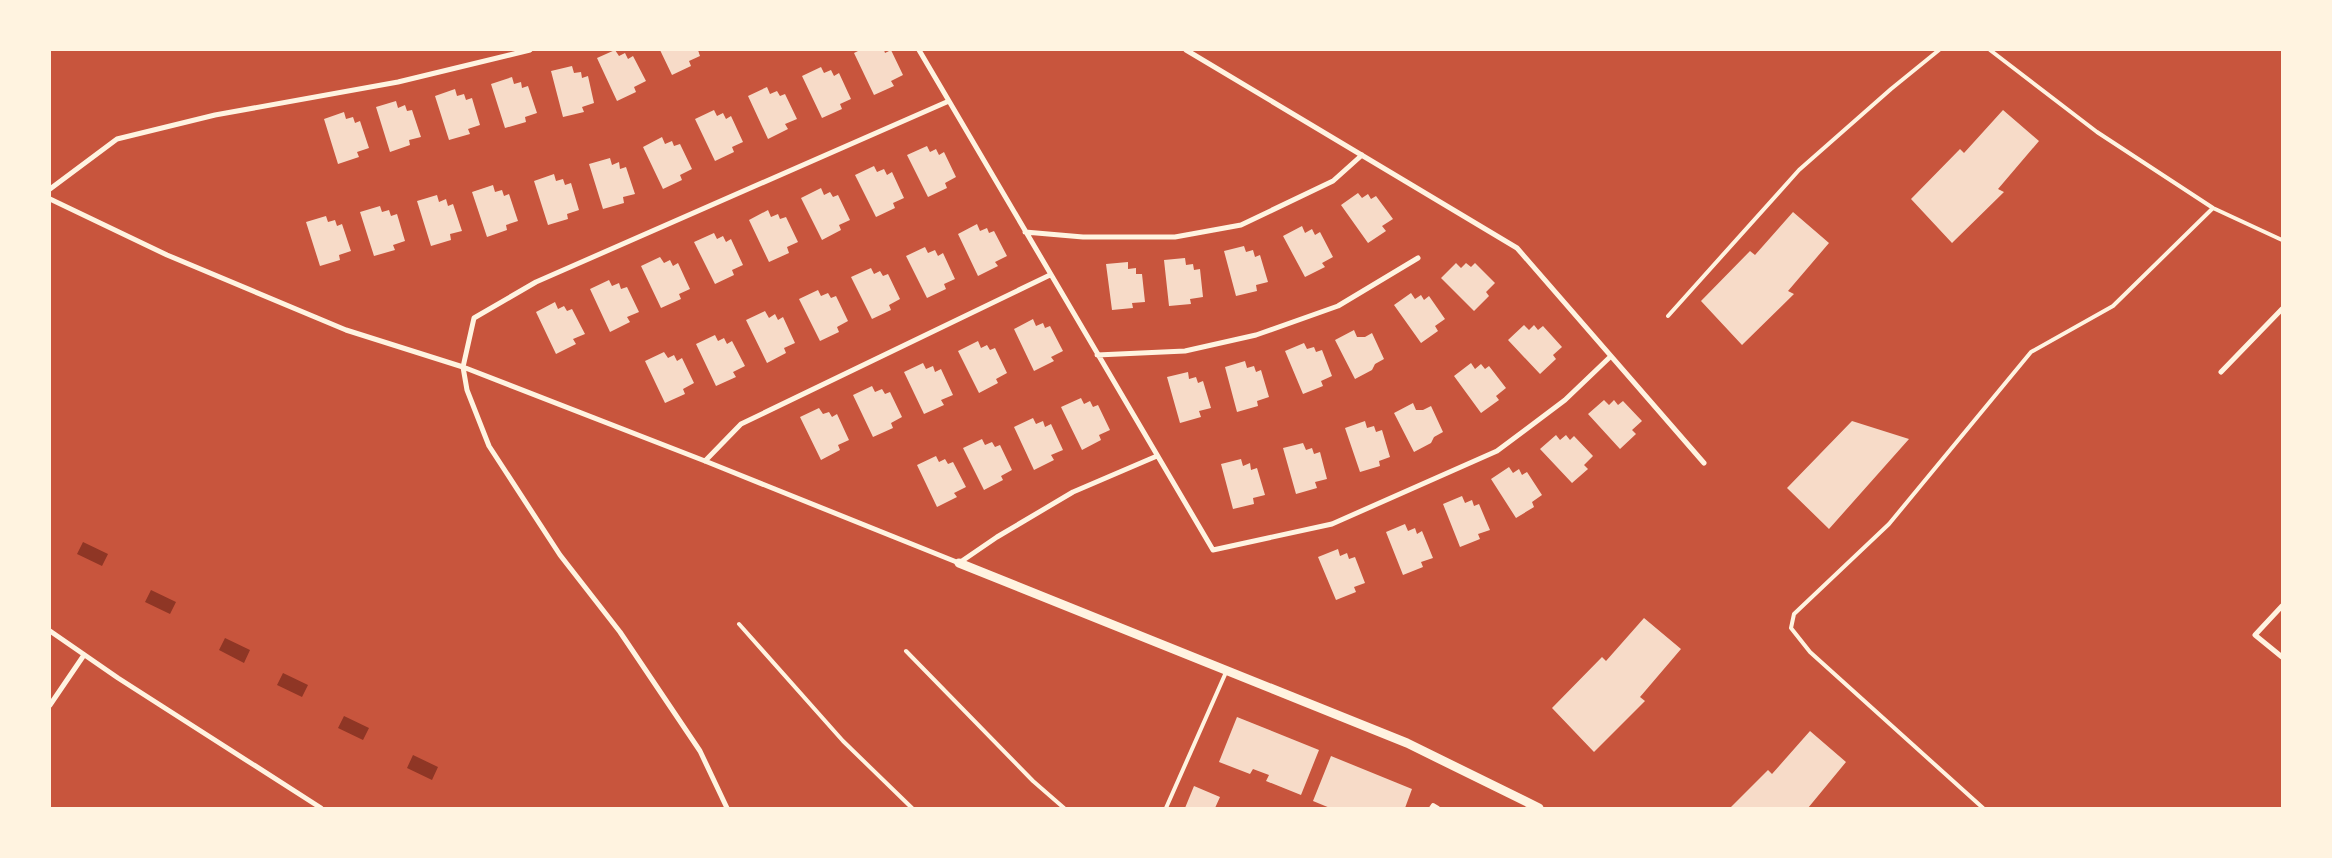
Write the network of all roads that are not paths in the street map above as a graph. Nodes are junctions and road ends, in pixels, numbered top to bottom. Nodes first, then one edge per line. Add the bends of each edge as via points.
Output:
1 (530, 50) edge
2 (919, 50) edge
3 (1186, 50) edge
4 (1939, 50) edge
5 (1990, 50) edge
6 (949, 101) junction
7 (1362, 155) junction
8 (50, 189) edge
9 (50, 199) edge
10 (2213, 208) junction
11 (1025, 232) junction
12 (2282, 240) edge
13 (1418, 258) dead end
14 (1050, 275) junction
15 (2282, 309) edge
16 (1668, 316) dead end
17 (1097, 356) junction
18 (1610, 357) junction
19 (463, 367) junction
20 (2221, 372) dead end
21 (1157, 456) junction
22 (705, 461) junction
23 (1704, 464) dead end
24 (959, 564) junction
25 (2282, 606) edge
26 (739, 624) dead end
27 (50, 631) edge
28 (906, 651) dead end
29 (84, 655) junction
30 (2282, 657) edge
31 (1226, 670) junction
32 (50, 705) edge
33 (321, 808) edge
34 (727, 808) edge
35 (912, 808) edge
36 (1064, 808) edge
37 (1166, 808) edge
38 (1431, 808) edge
39 (1438, 808) edge
40 (1539, 808) edge
41 (1983, 808) edge

1 - 8 street via 398,82 215,116 116,139
2 - 6 street
3 - 7 street
4 - 16 lane via 1799,170
5 - 10 lane via 2096,132
6 - 11 street
6 - 19 street via 536,282 474,318
7 - 11 street via 1333,181 1241,225 1175,237 1083,237
7 - 18 street via 1517,248
9 - 19 street via 167,255 346,330
10 - 12 lane
10 - 41 lane via 2113,306 2031,352 1889,524 1791,620 1791,628 1810,652
11 - 14 street
13 - 17 street via 1338,306 1256,335 1185,351
14 - 17 street
14 - 22 street via 741,424
15 - 20 street
17 - 21 street
18 - 21 street via 1565,400 1497,451 1332,524 1261,541 1213,550
18 - 23 street
19 - 22 street
19 - 34 street via 467,390 489,446 560,555 620,632 700,751
21 - 24 street via 1073,492 997,537
22 - 24 street
24 - 31 street
25 - 30 street via 2255,635
26 - 35 lane via 843,742
27 - 29 street
28 - 36 lane via 1033,781
29 - 32 street
29 - 33 street
31 - 37 lane
31 - 40 street via 1407,743
38 - 39 lane

